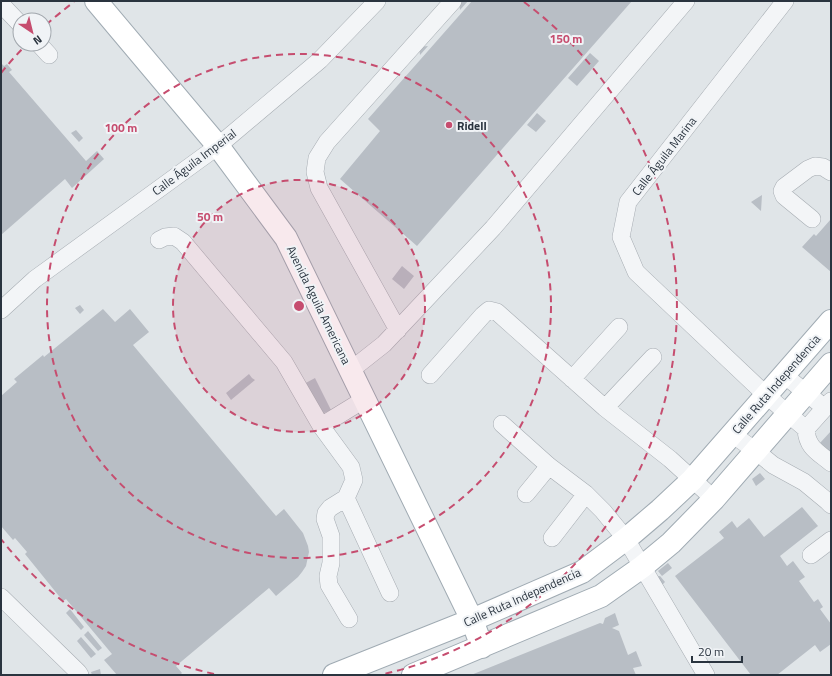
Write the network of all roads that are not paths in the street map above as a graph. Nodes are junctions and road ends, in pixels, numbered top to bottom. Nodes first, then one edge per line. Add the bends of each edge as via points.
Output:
1 (96, 1) edge
2 (377, 1) edge
3 (453, 1) edge
4 (686, 1) edge
5 (784, 1) edge
6 (1, 4) edge
7 (12, 16) edge
8 (218, 146) junction
9 (831, 172) edge
10 (812, 219) dead end
11 (158, 240) dead end
12 (1, 310) edge
13 (831, 321) edge
14 (619, 327) dead end
15 (398, 330) junction
16 (653, 357) dead end
17 (831, 364) edge
18 (351, 370) junction
19 (430, 375) dead end
20 (784, 375) junction
21 (572, 379) junction
22 (806, 393) junction
23 (766, 395) junction
24 (365, 399) junction
25 (828, 405) edge
26 (605, 408) junction
27 (788, 414) junction
28 (502, 424) dead end
29 (321, 426) junction
30 (806, 429) junction
31 (732, 434) junction
32 (756, 451) junction
33 (831, 463) edge
34 (549, 466) junction
35 (692, 480) junction
36 (526, 494) dead end
37 (586, 494) junction
38 (346, 498) junction
39 (714, 499) junction
40 (831, 505) edge
41 (552, 538) dead end
42 (626, 539) junction
43 (831, 540) edge
44 (811, 555) dead end
45 (642, 567) junction
46 (390, 593) dead end
47 (1, 598) edge
48 (349, 619) dead end
49 (472, 620) junction
50 (482, 647) junction
51 (80, 675) edge
52 (334, 675) edge
53 (413, 675) edge
54 (706, 675) edge

1 - 8 main road, Avenida Aguila Americana
2 - 8 street, Calle Águila Imperial via 320,60
3 - 15 street via 327,142 317,158 315,172 319,188
4 - 15 street via 492,228
5 - 23 street, Calle Águila Marina via 628,202 621,237 636,272
6 - 7 street
8 - 12 street, Calle Águila Imperial via 35,279
8 - 18 main road, Avenida Aguila Americana via 286,238
9 - 10 street via 815,166 784,186 784,196
11 - 29 street via 174,236 183,242 284,362
13 - 20 main road, Calle Ruta Independencia
14 - 21 street
15 - 18 street
16 - 26 street
17 - 22 main road
18 - 24 main road, Avenida Aguila Americana
19 - 21 street via 489,310 497,312
20 - 22 street
20 - 23 main road, Calle Ruta Independencia
21 - 26 street
22 - 25 street
22 - 27 main road
23 - 27 street, Calle Águila Marina
23 - 31 main road, Calle Ruta Independencia
24 - 29 street
24 - 49 main road, Avenida Aguila Americana
25 - 30 street
26 - 35 street via 670,459
27 - 30 street, Calle Águila Marina
27 - 32 main road
28 - 34 street
29 - 38 street via 351,467 354,480
30 - 33 street via 809,445
31 - 32 street
31 - 35 main road, Calle Ruta Independencia
32 - 39 main road
32 - 40 street via 773,465 804,482
34 - 36 street
34 - 37 street
35 - 39 street
35 - 42 main road, Calle Ruta Independencia
37 - 41 street
37 - 42 street
38 - 46 street
38 - 48 street via 330,508 325,519 332,536 329,584
39 - 45 main road via 671,543
42 - 45 street
42 - 49 main road, Calle Ruta Independencia via 582,572
43 - 44 street
45 - 50 main road via 601,596
45 - 54 street
47 - 51 street
49 - 50 main road, Avenida Aguila Americana
49 - 52 main road, Calle Ruta Independencia
50 - 53 main road

